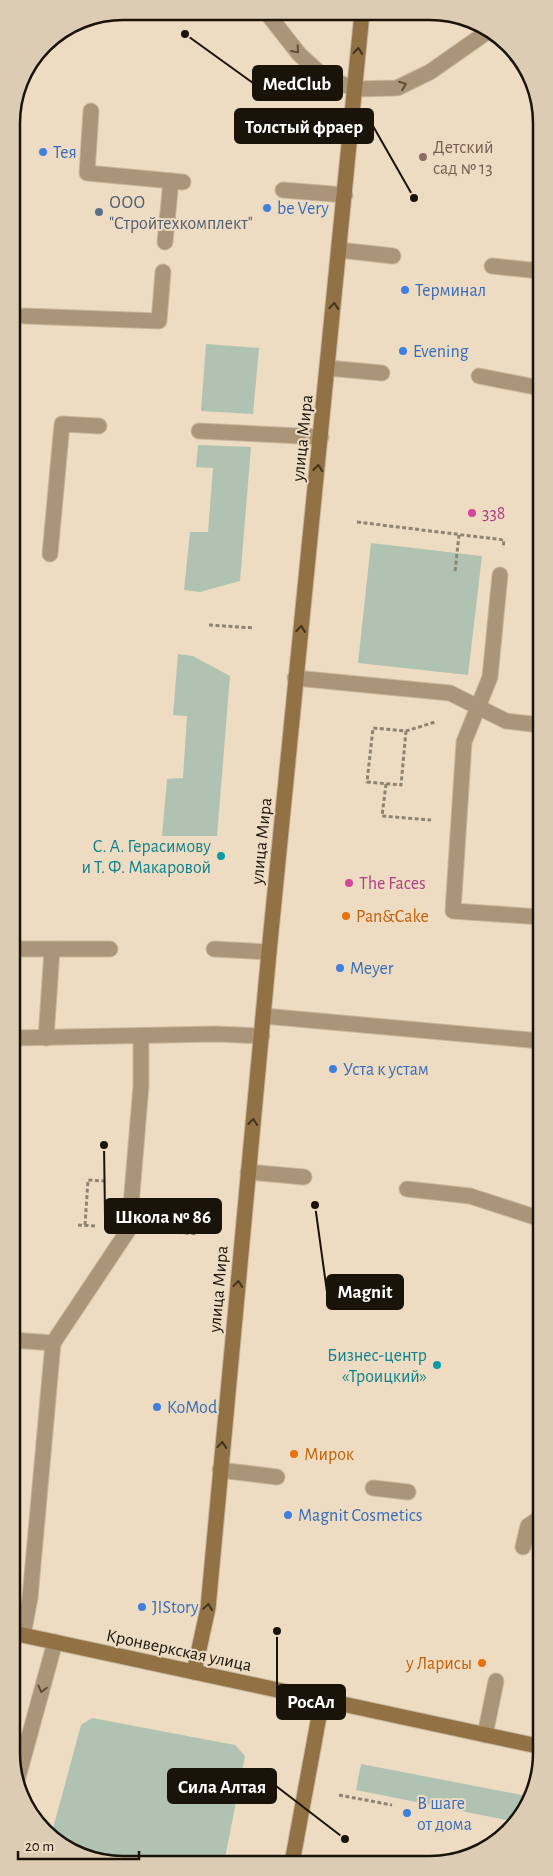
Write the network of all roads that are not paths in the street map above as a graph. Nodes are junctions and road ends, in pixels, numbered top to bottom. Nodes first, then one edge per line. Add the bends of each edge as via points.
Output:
1 (272, 20) edge
2 (361, 20) edge
3 (483, 35) edge
4 (354, 89) junction
5 (91, 111) dead end
6 (283, 190) dead end
7 (345, 195) junction
8 (165, 242) dead end
9 (339, 250) junction
10 (393, 256) dead end
11 (492, 266) dead end
12 (533, 269) edge
13 (163, 272) dead end
14 (24, 316) dead end
15 (328, 368) junction
16 (382, 373) dead end
17 (479, 376) dead end
18 (533, 387) edge
19 (99, 426) dead end
20 (199, 431) dead end
21 (322, 437) junction
22 (50, 554) dead end
23 (500, 575) road end
24 (295, 678) junction
25 (478, 707) junction
26 (533, 723) edge
27 (533, 916) edge
28 (20, 949) edge
29 (110, 949) dead end
30 (52, 950) junction
31 (214, 950) dead end
32 (269, 952) junction
33 (264, 1016) junction
34 (141, 1036) junction
35 (262, 1036) junction
36 (20, 1038) edge
37 (46, 1038) junction
38 (533, 1040) edge
39 (248, 1172) junction
40 (304, 1177) dead end
41 (407, 1189) dead end
42 (533, 1216) edge
43 (20, 1341) edge
44 (53, 1343) junction
45 (220, 1470) junction
46 (278, 1477) dead end
47 (373, 1488) dead end
48 (408, 1492) dead end
49 (533, 1523) edge
50 (523, 1548) dead end
51 (20, 1628) edge
52 (20, 1634) edge
53 (54, 1642) junction
54 (194, 1672) junction
55 (496, 1681) dead end
56 (322, 1700) junction
57 (485, 1735) junction
58 (533, 1745) edge
59 (21, 1766) edge
60 (293, 1856) edge

1 -> 4 street via 323,76
4 -> 2 street, улица Мира
4 -> 3 street via 397,88 430,72
4 - 7 street, улица Мира
5 - 8 street via 86,173 177,181
6 - 7 street
7 - 9 street, улица Мира
9 - 10 street
15 -> 9 street, улица Мира
11 - 12 street
13 - 14 street via 159,321
15 - 16 street
15 - 21 street, улица Мира
17 - 18 street
19 - 22 street via 62,424
20 - 21 street
24 -> 21 street, улица Мира
23 - 25 street via 490,677
24 - 25 street via 450,693
24 - 32 street, улица Мира
25 - 26 street via 506,721
25 - 27 street via 464,742 453,911
28 - 30 street
29 - 30 street
30 - 37 street
31 - 32 street
32 - 33 street, улица Мира
33 - 35 street, улица Мира
33 - 38 street
34 - 35 street
34 - 37 street
34 - 44 street via 141,1086 129,1228
39 -> 35 street, улица Мира
36 - 37 street
39 - 40 street
45 -> 39 street, улица Мира
41 - 42 street via 470,1196
43 - 44 street
44 - 51 street via 30,1598
45 - 46 street
54 -> 45 street, улица Мира via 208,1608
47 - 48 street
49 - 50 street via 528,1526
52 - 53 street, Кронверкская улица
53 - 54 street, Кронверкская улица
53 -> 59 street
54 - 56 street, Кронверкская улица
55 - 57 street
56 - 57 street, Кронверкская улица
56 - 60 street
57 - 58 street, Кронверкская улица

